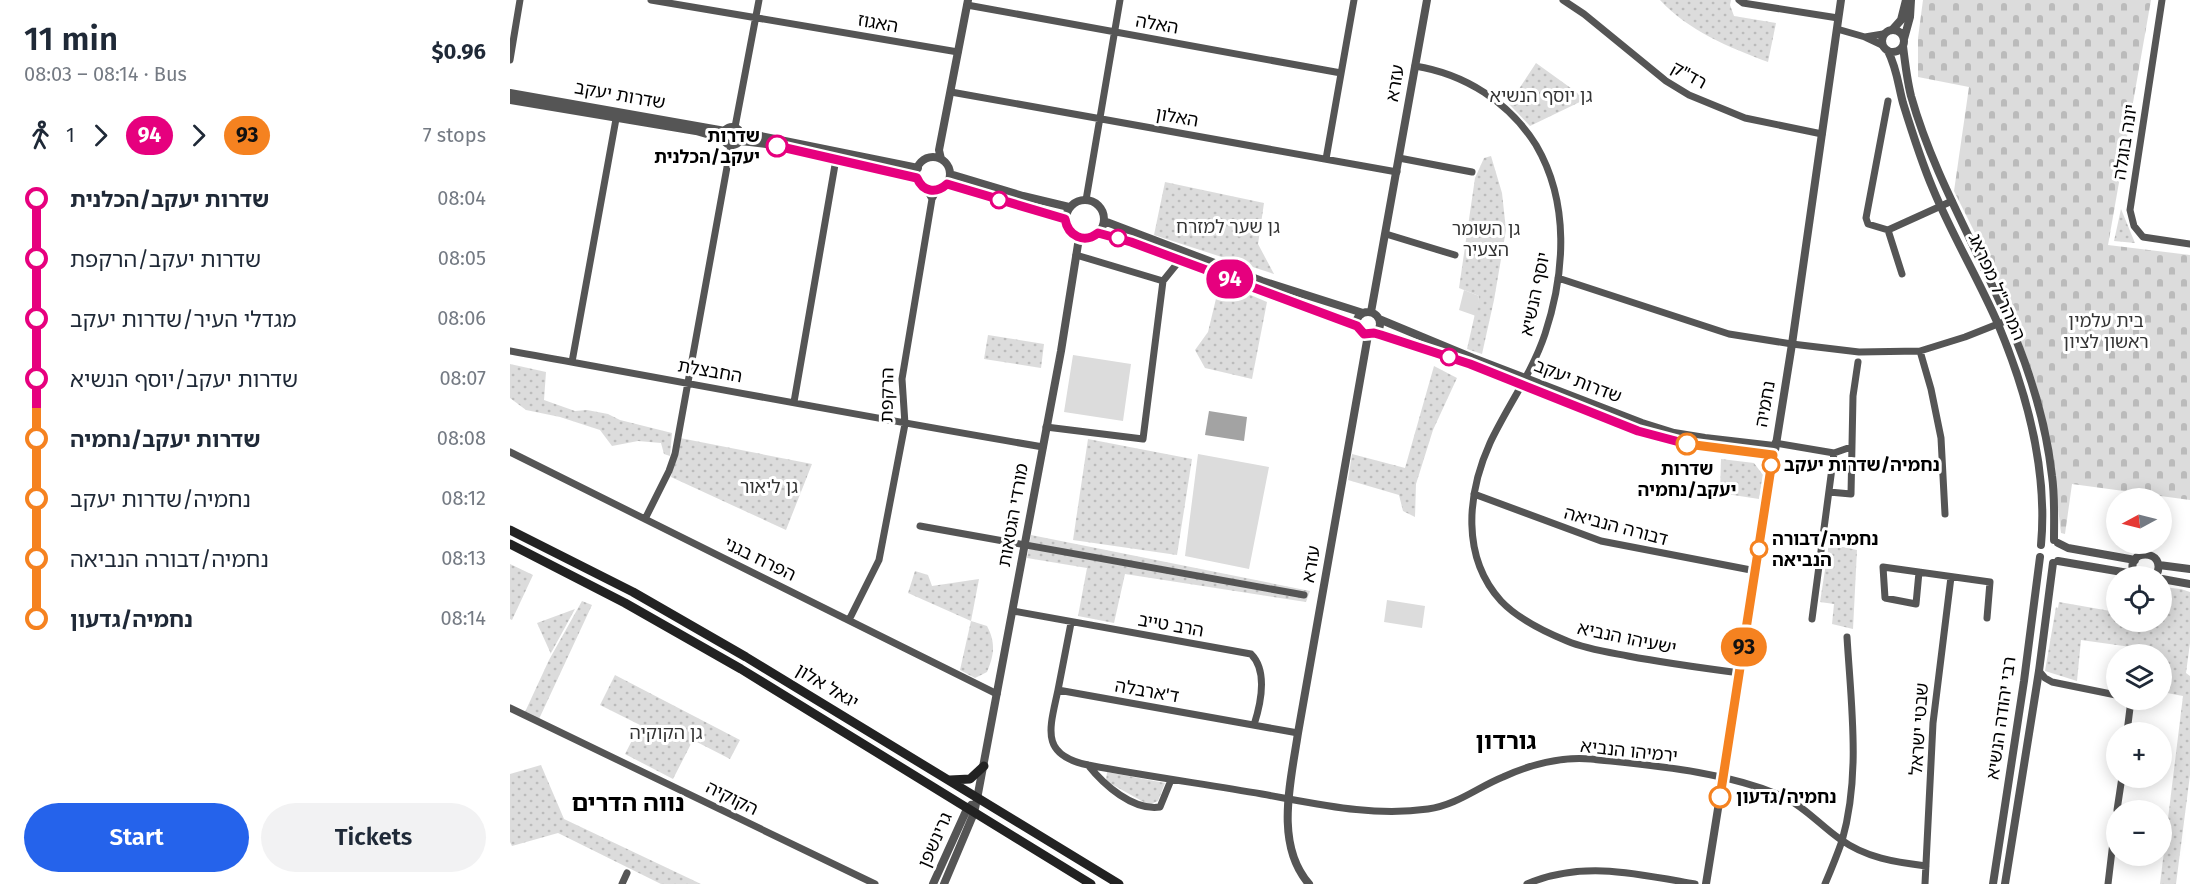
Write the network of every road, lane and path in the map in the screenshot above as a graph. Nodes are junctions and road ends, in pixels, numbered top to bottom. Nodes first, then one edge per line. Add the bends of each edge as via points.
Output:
1 (520, 0) edge
2 (651, 0) edge
3 (759, 0) edge
4 (1120, 0) edge
5 (1354, 0) edge
6 (1427, 0) edge
7 (1563, 0) edge
8 (1739, 0) edge
9 (1841, 0) edge
10 (1906, 0) edge
11 (1911, 0) edge
12 (2162, 0) edge
13 (967, 2) edge
14 (756, 18) junction
15 (1838, 18) junction
16 (1837, 29) junction
17 (1893, 29) junction
18 (1114, 32) junction
19 (1883, 34) junction
20 (1865, 37) junction
21 (1904, 43) junction
22 (1885, 48) junction
23 (958, 52) junction
24 (510, 60) edge
25 (1415, 66) junction
26 (1341, 73) junction
27 (951, 92) junction
28 (510, 93) edge
29 (510, 100) edge
30 (1888, 101) dead end
31 (1099, 118) junction
32 (616, 119) junction
33 (739, 133) junction
34 (1822, 134) junction
35 (727, 138) junction
36 (937, 158) junction
37 (1399, 158) junction
38 (836, 159) junction
39 (1326, 159) junction
40 (918, 168) junction
41 (1472, 171) dead end
42 (1397, 172) junction
43 (950, 174) junction
44 (917, 178) junction
45 (947, 184) junction
46 (927, 190) junction
47 (938, 190) junction
48 (932, 199) junction
49 (1086, 200) junction
50 (1952, 201) junction
51 (1941, 206) junction
52 (1070, 207) junction
53 (1065, 219) junction
54 (1104, 222) junction
55 (1888, 230) junction
56 (1098, 233) junction
57 (1386, 234) junction
58 (1079, 237) junction
59 (2190, 243) edge
60 (1076, 255) junction
61 (1455, 255) dead end
62 (1180, 260) junction
63 (1902, 274) dead end
64 (1558, 279) junction
65 (1163, 281) junction
66 (1367, 313) junction
67 (1378, 318) junction
68 (2008, 320) junction
69 (1998, 324) junction
70 (1357, 326) junction
71 (1371, 334) junction
72 (1792, 344) junction
73 (510, 351) edge
74 (1920, 351) junction
75 (572, 362) junction
76 (1858, 362) dead end
77 (1523, 381) junction
78 (689, 383) junction
79 (794, 402) junction
80 (904, 424) junction
81 (1046, 427) junction
82 (1043, 447) junction
83 (1851, 447) junction
84 (1774, 448) junction
85 (510, 452) edge
86 (1834, 453) junction
87 (1829, 492) junction
88 (1474, 494) junction
89 (1945, 514) dead end
90 (645, 519) junction
91 (920, 526) dead end
92 (510, 530) edge
93 (2056, 541) junction
94 (510, 544) edge
95 (2041, 544) junction
96 (1024, 545) junction
97 (2040, 557) junction
98 (2135, 560) junction
99 (2055, 562) junction
100 (2159, 565) joint
101 (2132, 566) edge
102 (2190, 569) edge
103 (2106, 570) edge
104 (1756, 571) junction
105 (1919, 572) junction
106 (1951, 577) junction
107 (2172, 581) edge
108 (2190, 584) edge
109 (1304, 596) dead end
110 (1013, 611) junction
111 (1987, 618) dead end
112 (1812, 619) dead end
113 (849, 620) junction
114 (1071, 623) junction
115 (1847, 637) dead end
116 (2039, 671) junction
117 (1740, 674) junction
118 (1058, 690) junction
119 (2106, 693) edge
120 (997, 694) junction
121 (510, 708) edge
122 (1254, 724) junction
123 (1298, 733) junction
124 (1088, 765) junction
125 (984, 766) junction
126 (1724, 778) junction
127 (949, 780) junction
128 (1171, 780) junction
129 (978, 798) junction
130 (1289, 799) junction
131 (971, 811) junction
132 (1842, 841) junction
133 (1926, 866) junction
134 (2110, 866) edge
135 (627, 873) dead end
136 (622, 884) edge
137 (875, 884) edge
138 (933, 884) edge
139 (944, 884) edge
140 (1091, 884) edge
141 (1119, 884) edge
142 (1309, 884) edge
143 (1527, 884) edge
144 (1695, 884) edge
145 (1706, 884) edge
146 (1825, 884) edge
147 (1925, 884) edge
148 (1993, 884) edge
149 (2005, 884) edge
150 (2108, 884) edge

1 - 24 street
2 - 14 street, האגוז
3 - 14 street
4 - 18 street
5 - 26 street
6 - 25 street, עזרא
7 - 34 street, רד"ק via 1689,95 1745,118
8 - 15 street
9 - 15 street, נחמיה
10 - 17 street via 1901,20
11 - 21 street, המהר"ל מפראג
12 - 59 street, יונה בוגלה via 2130,210 2133,226 2143,237
13 - 18 street, האלה
13 - 23 street
14 - 23 street, האגוז
14 - 33 street
15 - 16 street, נחמיה
16 - 20 street
16 - 34 street, נחמיה
17 - 19 street
17 - 21 street via 1900,32
18 - 26 street, האלה
18 - 31 street
19 - 20 street
19 - 22 street
20 - 22 street
21 - 22 street via 1897,51
21 - 50 street, המהר"ל מפראג via 1915,106
22 - 51 street, המהר"ל מפראג via 1896,67 1918,149
23 - 27 street
25 - 37 street, עזרא
25 - 64 street, יוסף הנשיא via 1436,69 1476,86 1528,134 1546,165 1558,210
26 - 39 street
27 - 31 street, האלון
27 - 36 street
28 - 35 street, שדרות יעקב
29 - 32 street, שדרות יעקב
30 - 55 street via 1866,219 1868,225
31 - 39 street, האלון
31 - 49 street
32 - 35 street, שדרות יעקב
32 - 75 street
33 - 35 street
33 - 35 street via 729,127
33 - 38 street via 758,142
33 - 40 street
34 - 72 street, נחמיה
35 - 78 street
36 - 40 street via 925,160
36 - 43 street via 949,168
37 - 41 street
37 - 42 street, עזרא
38 - 44 street
38 - 79 street
39 - 42 street, האלון
40 - 44 street
42 - 57 street, עזרא
43 - 45 street
43 - 52 street
44 - 46 street
45 - 47 street
45 - 53 street
46 - 47 street
46 - 48 street
47 - 48 street, הרקפת
48 - 80 street, הרקפת via 903,369
49 - 52 street
49 - 54 street via 1097,204
50 - 51 street
50 - 68 street, המהר"ל מפראג
51 - 55 street
51 - 69 street, המהר"ל מפראג
52 - 53 street
53 - 58 street via 1069,230
54 - 56 street
54 - 66 street via 1262,280
55 - 63 street
56 - 58 street via 1089,238
56 - 62 street
57 - 61 street
57 - 66 street, עזרא
58 - 60 street, מורדי הגטאות
60 - 65 street
60 - 81 street, מורדי הגטאות
62 - 65 street
62 - 70 street
64 - 72 street via 1729,334
64 - 77 street, יוסף הנשיא via 1544,335
65 - 81 street via 1143,439
66 - 67 street
66 - 70 street via 1358,318
67 - 71 street via 1380,325
67 - 77 street, שדרות יעקב
68 - 69 street
68 - 93 street, המהר"ל מפראג via 2027,371 2048,450
69 - 74 street
69 - 95 street, המהר"ל מפראג via 2024,398 2039,463
70 - 71 street via 1362,333
71 - 77 street, שדרות יעקב
71 - 123 street, עזרא
72 - 74 street via 1859,352
72 - 84 street, נחמיה
73 - 75 street, החבצלת
74 - 89 street via 1941,438
75 - 78 street, החבצלת
76 - 83 street
77 - 84 street, שדרות יעקב via 1638,431 1673,441
77 - 88 street, ישעיהו הנביא via 1490,445
78 - 79 street, החבצלת
78 - 90 street via 675,454
79 - 80 street, החבצלת
80 - 82 street, החבצלת
80 - 113 street, הרקפת via 879,560
81 - 82 street, מורדי הגטאות
82 - 96 street, מורדי הגטאות
83 - 86 street
83 - 87 street via 1851,494
84 - 86 street
84 - 104 street, נחמיה
85 - 90 street, הפרח בגני
86 - 87 street
87 - 112 street
88 - 104 street, דבורה הנביאה via 1601,541
88 - 117 street, ישעיהו הנביא via 1473,539 1478,562 1502,601 1522,618 1593,650
90 - 113 street, הפרח בגני
91 - 96 street
92 - 127 main road, יגאל אלון via 633,592
93 - 95 street
93 - 98 street via 2068,548
93 - 99 street via 2062,552
94 - 131 main road, יגאל אלון via 741,669
95 - 97 street
96 - 109 street
96 - 110 street, מורדי הגטאות
97 - 99 street via 2045,562
97 - 148 street, רבי יהודה הנשיא
98 - 100 street via 2148,554
98 - 101 street
99 - 103 street
99 - 116 street, רבי יהודה הנשיא
100 - 102 street
104 - 117 street, נחמיה
105 - 105 street via 1916,604 1884,598 1883,567
105 - 106 street
106 - 111 street via 1990,582
106 - 133 street, שבטי ישראל via 1933,723
107 - 108 street
110 - 114 street, הרב טייב
110 - 120 street, מורדי הגטאות
113 - 120 street, הפרח בגני
114 - 118 street
114 - 122 street, הרב טייב via 1251,654 1260,668 1262,681
115 - 132 street via 1854,756
116 - 119 street via 2052,682
116 - 149 street, רבי יהודה הנשיא
117 - 126 street, נחמיה
118 - 122 street, ד'ארבלה
118 - 124 street via 1050,728 1054,745 1062,757
120 - 125 street, מורדי הגטאות
121 - 137 street, הקוקיה
122 - 123 street, ד'ארבלה
123 - 130 street, עזרא
124 - 128 street, ירמיהו הנביא
124 - 128 street via 1114,790 1148,809 1160,807
125 - 127 main road via 970,779
125 - 129 street, מורדי הגטאות
126 - 130 street, ירמיהו הנביא via 1660,767 1562,760 1531,766 1431,809 1372,812
126 - 132 street, ירמיהו הנביא via 1785,798
126 - 145 street, נחמיה
127 - 129 main road, יגאל אלון
128 - 130 street, ירמיהו הנביא
129 - 131 street, גרינשפן
129 - 141 main road, יגאל אלון
130 - 142 street via 1290,844 1297,866
131 - 138 street, גרינשפן
131 - 139 street, גרינשפן
131 - 140 main road, יגאל אלון
132 - 133 street, ירמיהו הנביא via 1887,861
132 - 146 street
133 - 147 street, שבטי ישראל
134 - 150 street
135 - 136 street
143 - 144 street via 1566,872 1600,870

